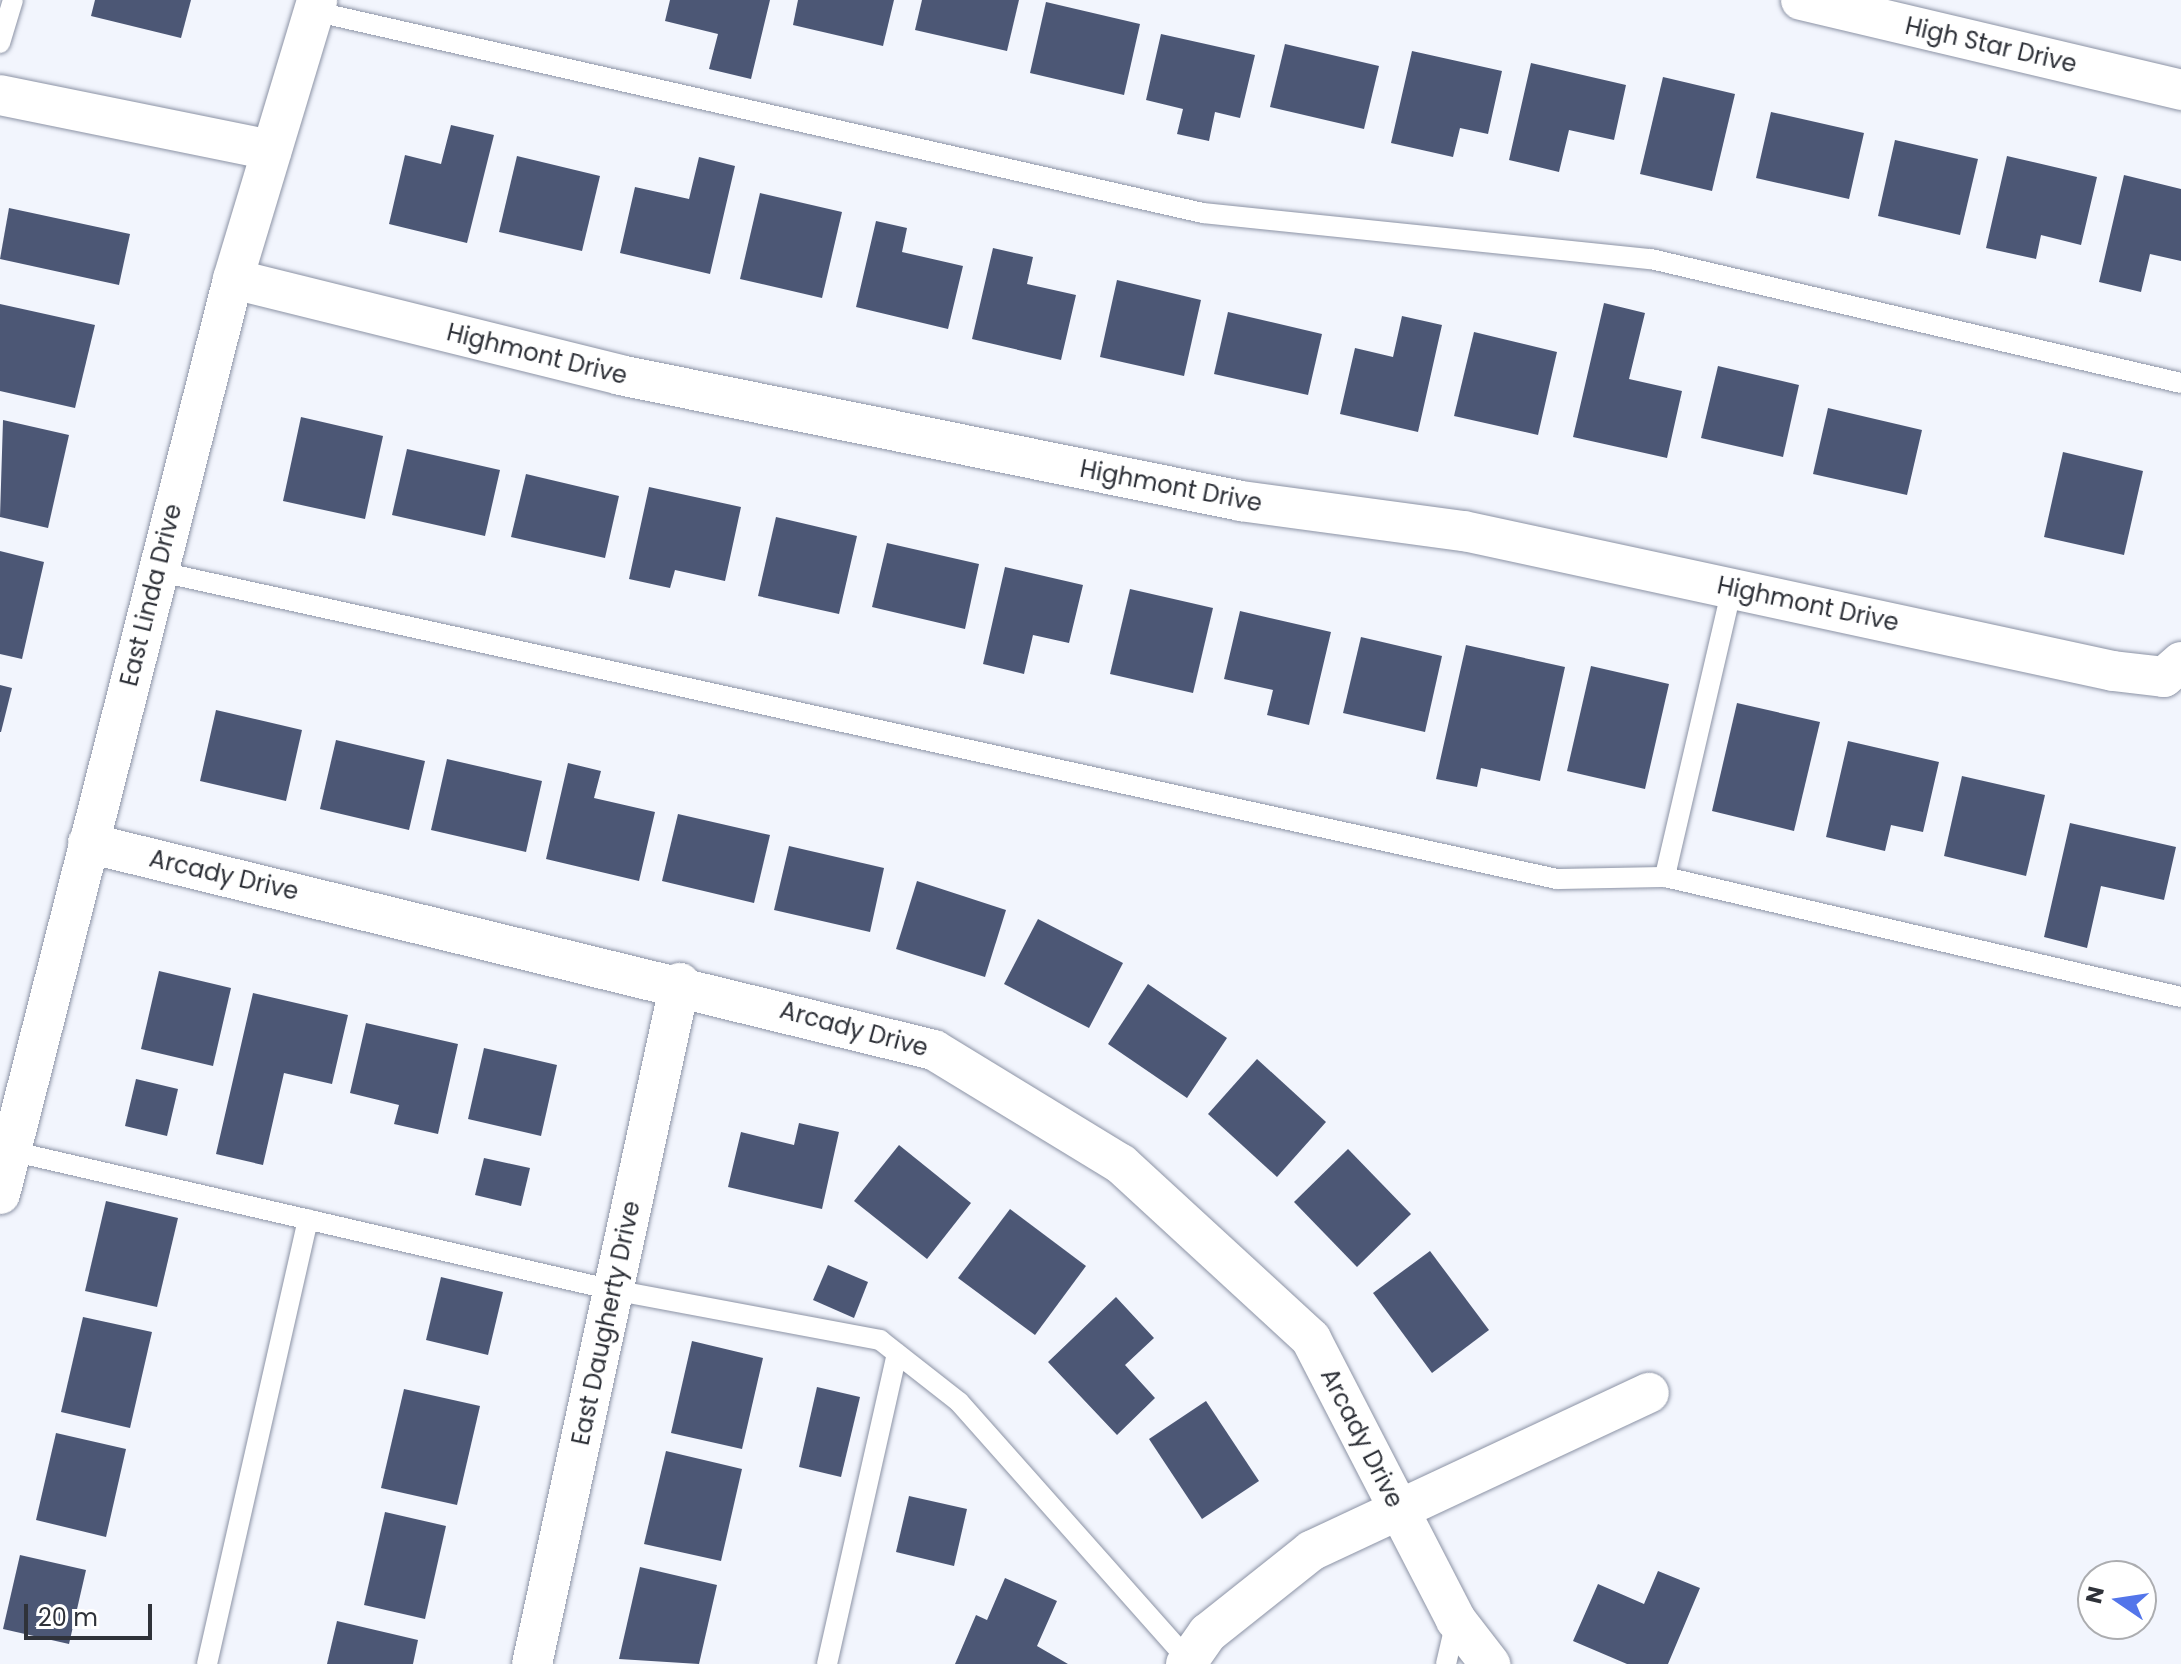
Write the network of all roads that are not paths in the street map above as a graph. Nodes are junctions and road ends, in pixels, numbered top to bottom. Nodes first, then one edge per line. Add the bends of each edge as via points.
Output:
1 (13, 0) edge
2 (1801, 0) edge
3 (315, 6) edge
4 (0, 43) edge
5 (2181, 90) edge
6 (0, 95) edge
7 (271, 150) junction
8 (233, 279) junction
9 (2181, 383) edge
10 (156, 571) junction
11 (1732, 588) junction
12 (2181, 662) edge
13 (88, 843) junction
14 (1665, 877) junction
15 (680, 983) junction
16 (2181, 997) edge
17 (11, 1151) junction
18 (0, 1194) edge
19 (308, 1219) junction
20 (613, 1290) junction
21 (897, 1354) junction
22 (1649, 1393) dead end
23 (1399, 1510) junction
24 (1456, 1620) junction
25 (1188, 1662) edge
26 (207, 1664) edge
27 (532, 1664) edge
28 (827, 1664) edge
29 (1446, 1664) edge
30 (1490, 1664) edge

1 - 4 lane
2 - 5 street, High Star Drive
3 - 7 street, East Linda Drive
3 - 9 lane via 1203,213 1651,259
6 - 7 street
7 - 8 street, East Linda Drive
8 - 10 street, East Linda Drive
8 - 11 street, Highmont Drive via 636,378 1241,501 1464,531
10 - 13 street, East Linda Drive
10 - 14 lane via 1557,879
11 - 12 street, Highmont Drive via 2113,671 2164,677
11 - 14 lane
13 - 15 street, Arcady Drive
13 - 17 street, East Linda Drive
14 - 16 lane
15 - 20 street, East Daugherty Drive
15 - 23 street, Arcady Drive via 934,1050 1121,1164 1311,1339
17 - 18 street, East Linda Drive
17 - 19 lane
19 - 20 lane
19 - 26 lane
20 - 21 lane via 880,1340
20 - 27 street, East Daugherty Drive
21 - 25 lane via 959,1402
21 - 28 lane
22 - 23 street
23 - 24 street, Arcady Drive
23 - 25 street via 1311,1551 1208,1633
24 - 29 lane
24 - 30 street, Arcady Drive

